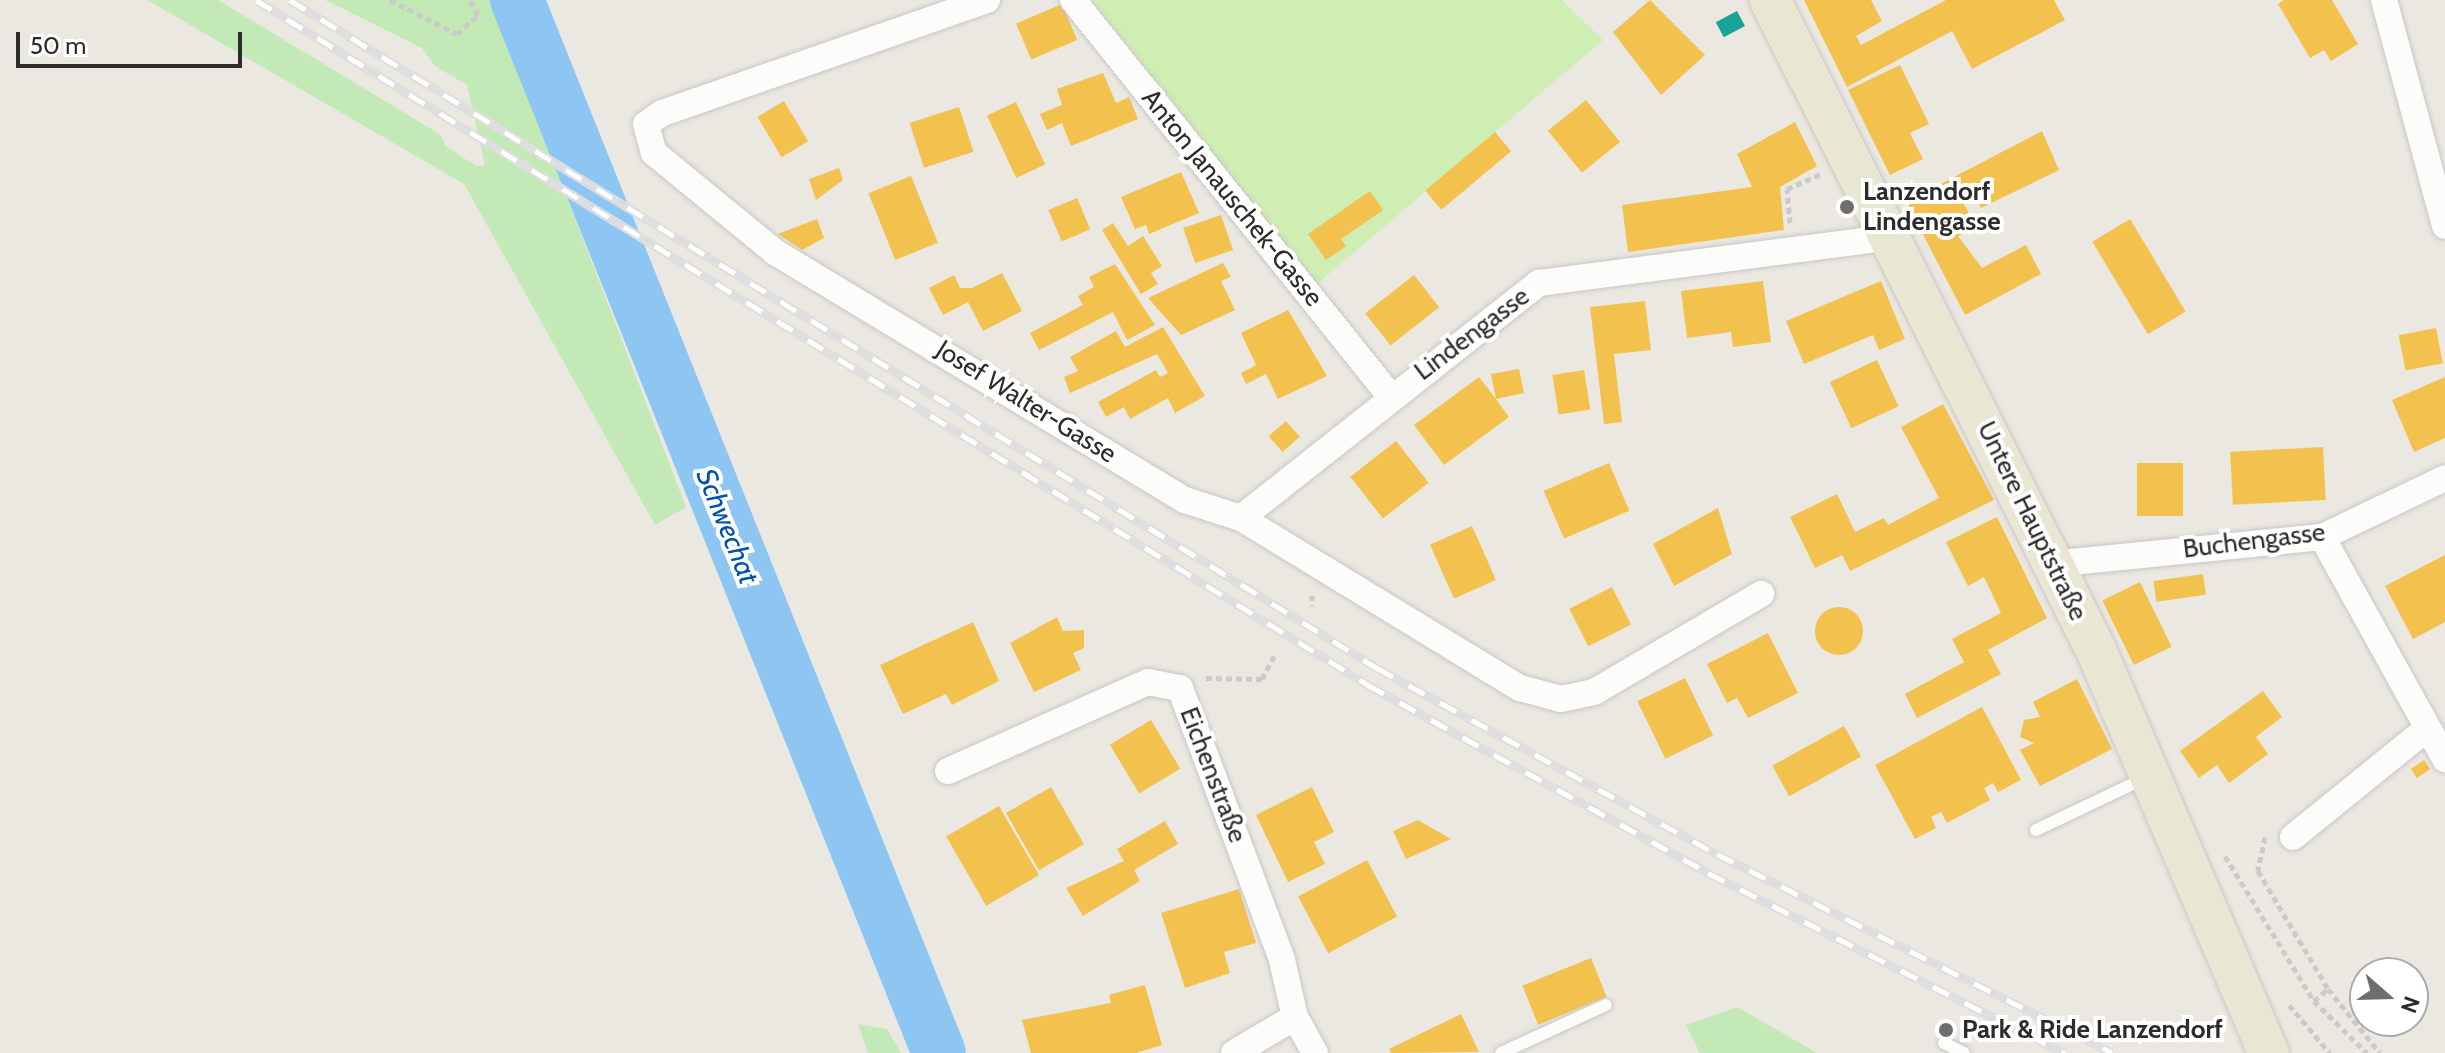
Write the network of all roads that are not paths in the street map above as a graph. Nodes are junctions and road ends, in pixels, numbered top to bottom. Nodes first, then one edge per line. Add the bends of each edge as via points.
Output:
1 (987, 0) edge
2 (1073, 0) edge
3 (1770, 0) edge
4 (2384, 0) edge
5 (2445, 226) edge
6 (1891, 237) junction
7 (1391, 397) junction
8 (2445, 478) edge
9 (1241, 518) junction
10 (2322, 537) junction
11 (2052, 564) junction
12 (1761, 594) dead end
13 (2425, 730) junction
14 (2445, 759) edge
15 (948, 771) dead end
16 (2151, 775) junction
17 (2036, 830) dead end
18 (2281, 831) road end
19 (1606, 1005) dead end
20 (1295, 1017) junction
21 (1944, 1043) dead end
22 (1234, 1053) edge
23 (1315, 1053) edge
24 (1501, 1053) edge
25 (1964, 1053) edge
26 (2269, 1053) edge

1 - 9 street, Josef Walter-Gasse via 662,113 646,124 654,153 775,252 1185,500
2 - 7 street, Anton Janauschek-Gasse
3 - 6 main road, Untere Hauptstraße
4 - 5 street
6 - 7 street, Lindengasse via 1539,283
6 - 11 main road, Untere Hauptstraße
7 - 9 street, Lindengasse
8 - 10 street, Buchengasse
9 - 12 street, Josef Walter-Gasse via 1520,688 1561,699 1594,692
10 - 11 street, Buchengasse
10 - 13 street
11 - 16 main road, Untere Hauptstraße
13 - 14 street
13 - 18 street
15 - 20 street, Eichenstraße via 1148,682 1180,688 1282,960
16 - 17 lane
16 - 26 main road, Untere Hauptstraße
19 - 24 lane
20 - 22 street
20 - 23 street, Eichenstraße
21 - 25 lane

